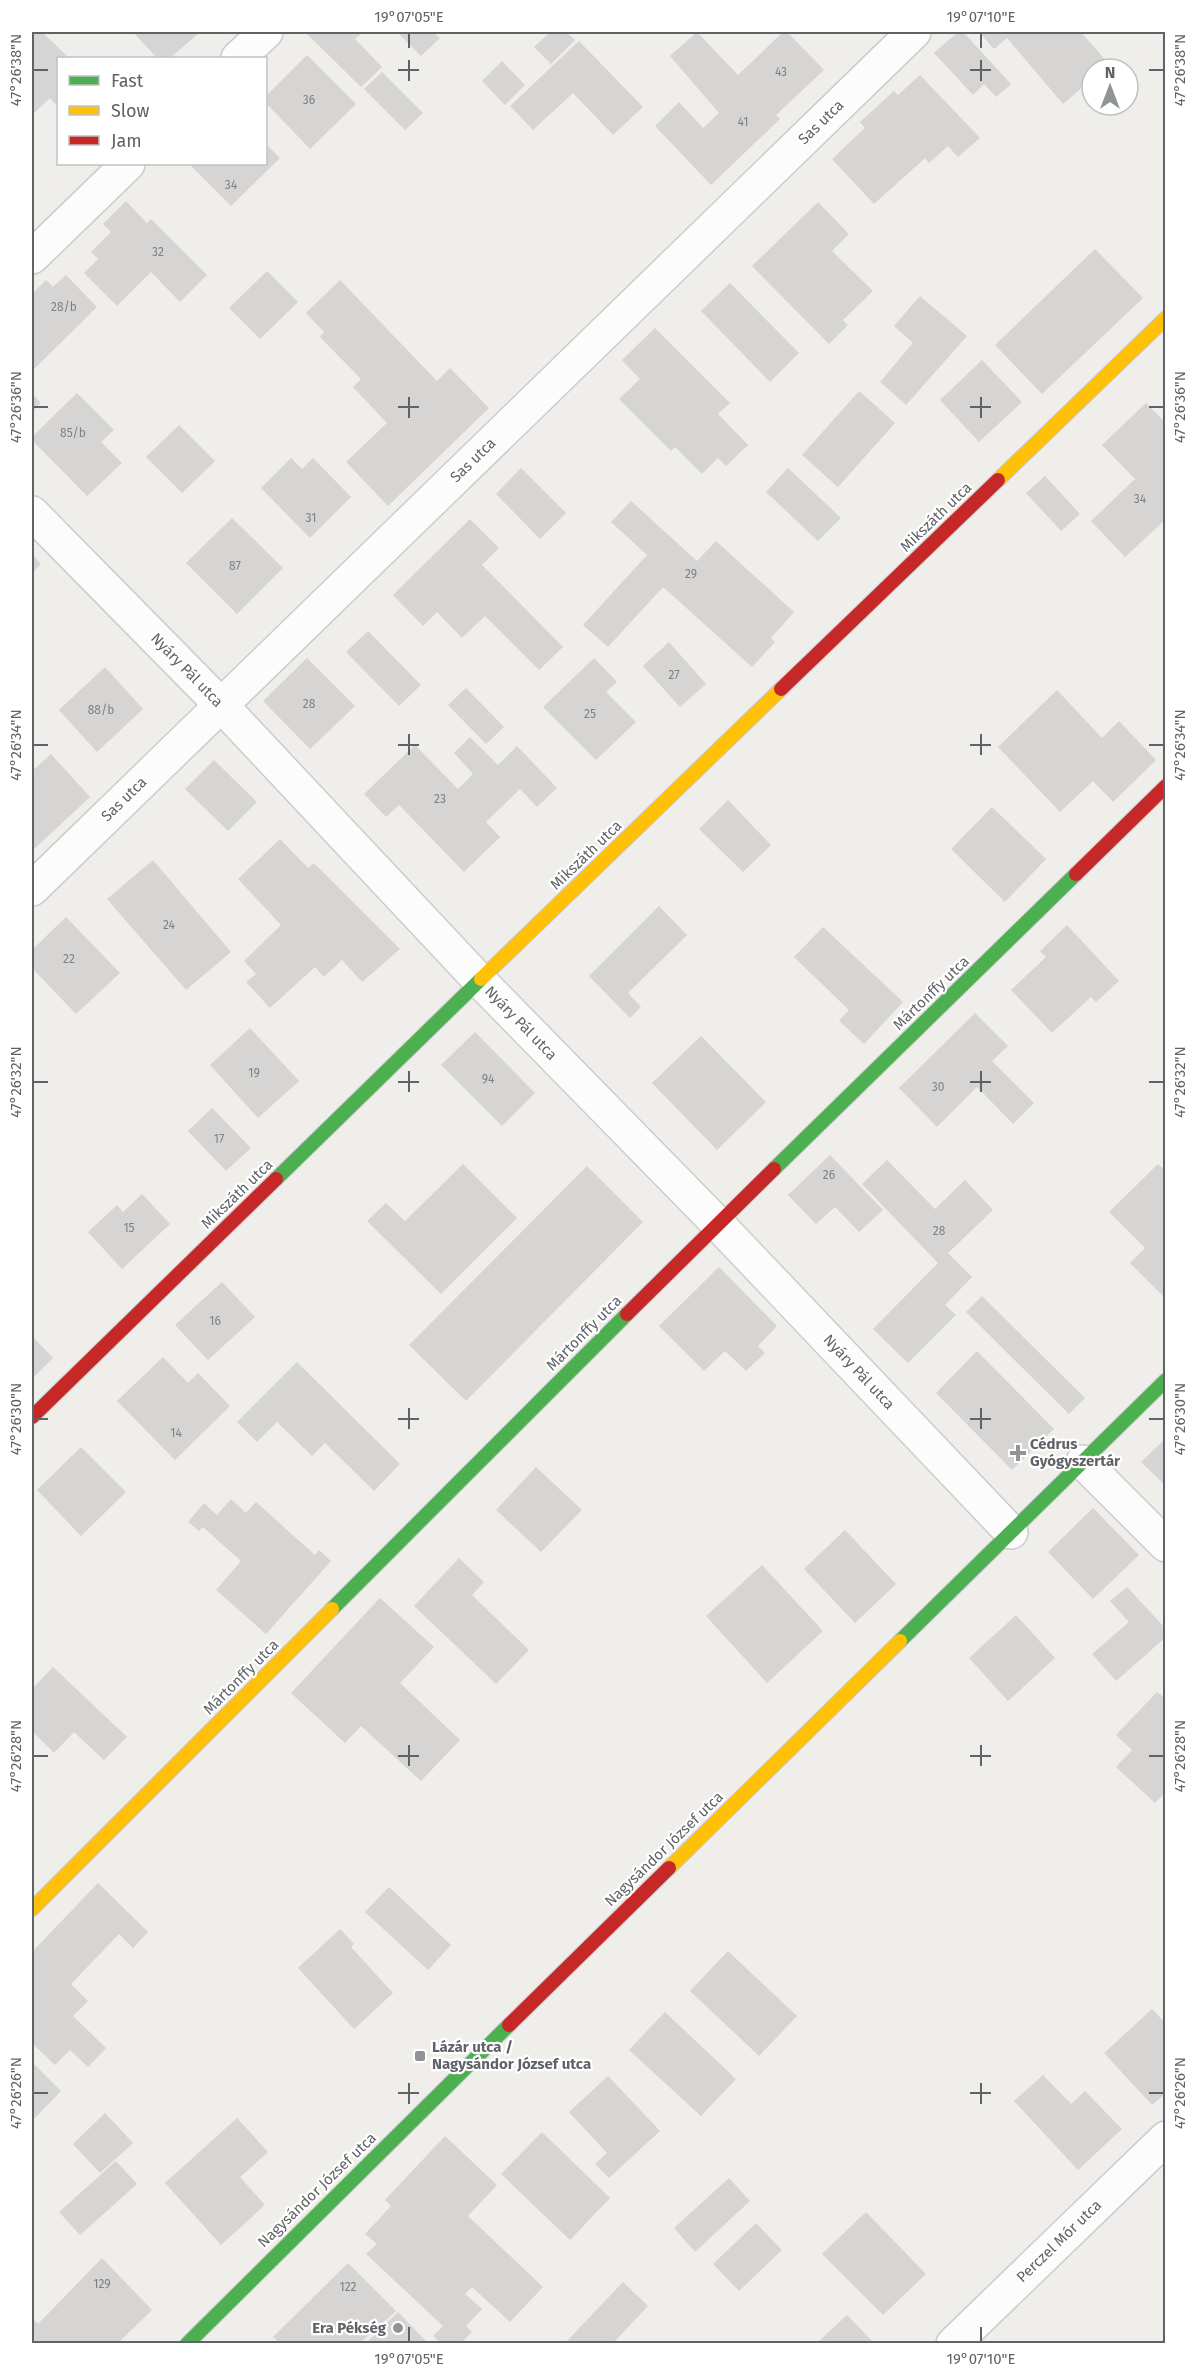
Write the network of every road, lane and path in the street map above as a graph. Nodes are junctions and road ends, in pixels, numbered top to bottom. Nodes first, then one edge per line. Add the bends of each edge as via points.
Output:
1 (266, 32) edge
2 (914, 32) edge
3 (239, 57) edge
4 (127, 165) edge
5 (32, 257) edge
6 (1166, 318) edge
7 (32, 513) edge
8 (221, 705) junction
9 (1166, 786) edge
10 (32, 889) edge
11 (479, 980) junction
12 (718, 1224) junction
13 (1166, 1380) edge
14 (32, 1418) edge
15 (1083, 1462) junction
16 (1011, 1532) junction
17 (1166, 1545) edge
18 (32, 1909) edge
19 (1166, 2138) edge
20 (194, 2341) edge
21 (953, 2343) edge

1 - 3 street
2 - 8 street, Sas utca
4 - 5 street
6 - 11 street, Mikszáth utca
7 - 8 street, Nyáry Pál utca
8 - 10 street, Sas utca
8 - 11 street, Nyáry Pál utca
9 - 12 street, Mártonffy utca
11 - 12 street, Nyáry Pál utca
11 - 14 street, Mikszáth utca
12 - 16 street, Nyáry Pál utca
12 - 18 street, Mártonffy utca
13 - 15 street, Nagysándor József utca
15 - 16 street, Nagysándor József utca
15 - 17 street
16 - 20 street, Nagysándor József utca via 258,2271
19 - 21 street, Perczel Mór utca

